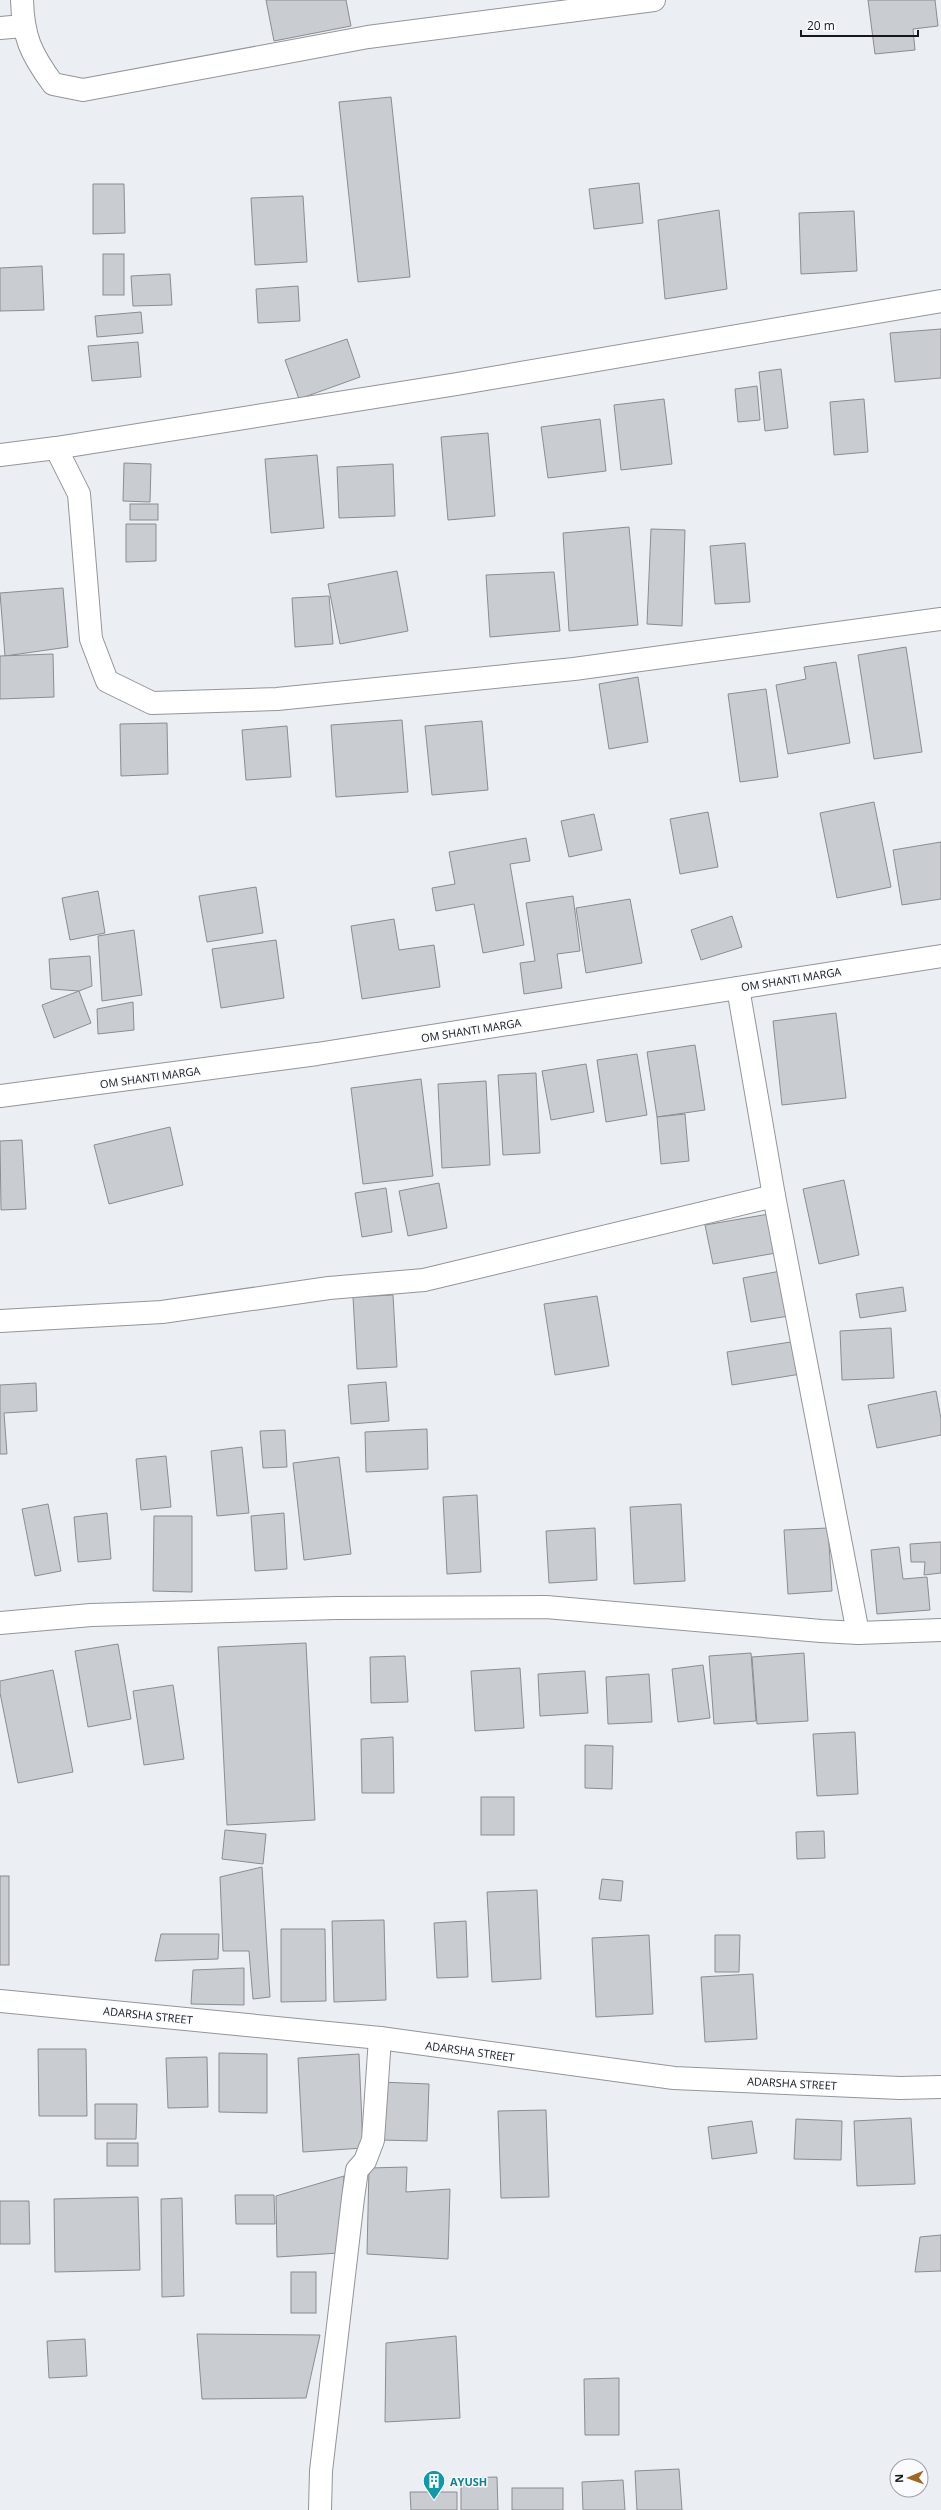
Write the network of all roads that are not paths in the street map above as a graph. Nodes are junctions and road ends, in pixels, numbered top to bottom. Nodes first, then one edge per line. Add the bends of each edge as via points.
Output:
1 (22, 0) edge
2 (654, 0) edge
3 (23, 26) junction
4 (0, 28) edge
5 (941, 301) edge
6 (56, 448) junction
7 (0, 455) edge
8 (941, 619) edge
9 (941, 956) edge
10 (738, 988) junction
11 (0, 1096) edge
12 (774, 1196) junction
13 (0, 1321) edge
14 (0, 1623) edge
15 (941, 1630) edge
16 (858, 1634) junction
17 (0, 2001) edge
18 (380, 2038) junction
19 (941, 2087) edge
20 (320, 2510) edge

1 - 3 street
2 - 3 street via 368,37 83,90 53,84 36,60
3 - 4 street
5 - 6 street via 458,384
6 - 7 street
6 - 8 street via 79,494 91,639 107,681 152,703 277,698 574,669
9 - 10 street, OM SHANTI MARGA
10 - 11 street, OM SHANTI MARGA via 317,1054
10 - 12 street
12 - 13 street via 424,1280 329,1288 162,1312
12 - 16 street
14 - 16 street via 91,1615 330,1608 546,1607
15 - 16 street
17 - 18 street, ADARSHA STREET
18 - 19 street, ADARSHA STREET via 674,2078 900,2088
18 - 20 street via 373,2140 365,2162 357,2170 352,2206 321,2471

